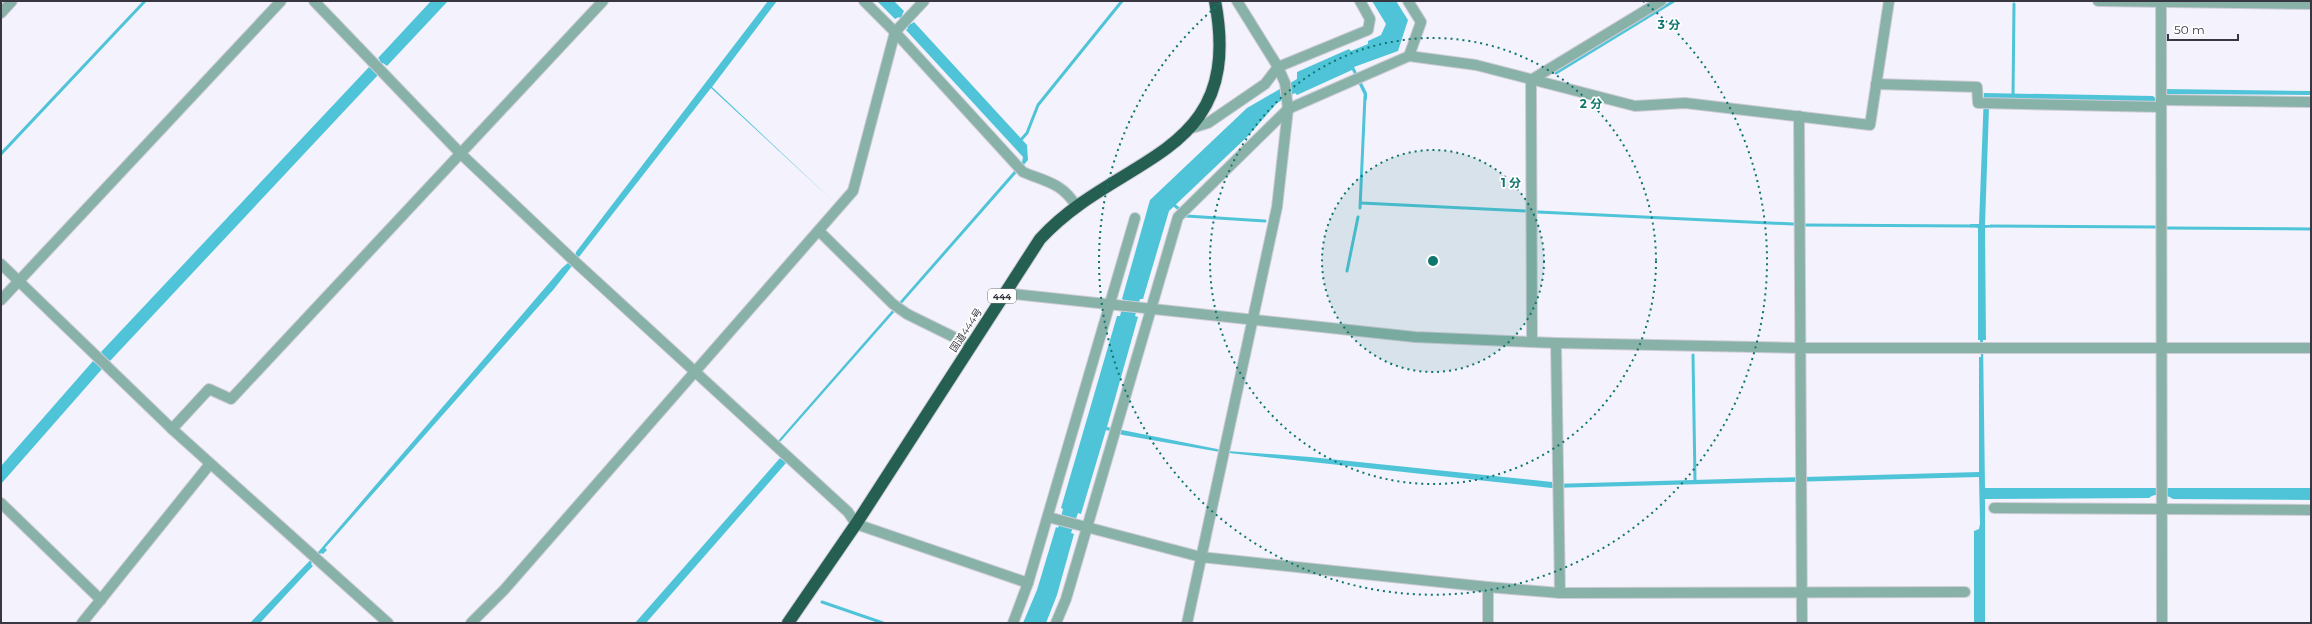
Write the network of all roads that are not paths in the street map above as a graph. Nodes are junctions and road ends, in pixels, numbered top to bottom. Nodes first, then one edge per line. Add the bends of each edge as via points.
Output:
1 (12, 1) edge
2 (281, 1) edge
3 (314, 1) edge
4 (603, 1) edge
5 (864, 1) edge
6 (924, 1) edge
7 (1215, 1) edge
8 (1237, 1) edge
9 (1360, 1) edge
10 (1408, 1) edge
11 (1661, 1) edge
12 (1889, 1) edge
13 (2098, 1) edge
14 (2161, 2) edge
15 (2311, 4) edge
16 (1, 13) edge
17 (895, 32) junction
18 (1409, 56) junction
19 (1280, 72) junction
20 (1531, 80) junction
21 (1876, 84) junction
22 (2311, 102) edge
23 (2161, 104) junction
24 (1288, 109) junction
25 (1799, 116) junction
26 (1192, 128) junction
27 (461, 154) junction
28 (1076, 206) junction
29 (1135, 218) dead end
30 (819, 231) junction
31 (1, 264) edge
32 (19, 282) junction
33 (1004, 294) junction
34 (1, 300) edge
35 (1113, 305) junction
36 (1147, 309) junction
37 (1251, 320) junction
38 (1532, 342) junction
39 (1556, 343) junction
40 (970, 345) junction
41 (1800, 348) junction
42 (2160, 348) junction
43 (2311, 348) edge
44 (696, 371) junction
45 (172, 429) junction
46 (210, 464) junction
47 (1, 503) edge
48 (1994, 508) dead end
49 (2161, 508) junction
50 (2311, 510) edge
51 (1053, 518) junction
52 (856, 524) junction
53 (1083, 526) junction
54 (1201, 557) junction
55 (1028, 582) junction
56 (1488, 587) junction
57 (1802, 592) junction
58 (1965, 592) dead end
59 (1560, 593) junction
60 (101, 600) junction
61 (82, 623) edge
62 (388, 623) edge
63 (471, 623) edge
64 (788, 623) edge
65 (1013, 623) edge
66 (1056, 623) edge
67 (1187, 623) edge
68 (1488, 623) edge
69 (1802, 623) edge
70 (2162, 623) edge

1 - 16 street
2 - 32 street
3 - 27 street
4 - 27 street
5 - 17 street
6 - 17 street
7 - 26 highway, 国道444号 / 444 via 1220,52 1216,80
8 - 19 street
9 - 19 street via 1370,19 1368,30 1358,40
10 - 18 street via 1420,22
11 - 20 street
12 - 21 street
13 - 14 street
14 - 15 street
14 - 23 street
17 - 28 street via 1019,168 1050,181 1072,199
17 - 30 street via 853,191
18 - 20 street via 1476,65
18 - 24 street via 1370,68 1358,79
19 - 24 street
19 - 26 street via 1208,123
20 - 25 street via 1635,106 1685,103
20 - 38 street
21 - 23 street via 1977,87 1978,103
21 - 25 street via 1870,125
22 - 23 street
23 - 42 street
24 - 36 street via 1178,217
24 - 37 street via 1277,207
25 - 41 street
26 - 28 highway, 国道444号 / 444 via 1155,158
27 - 44 street
27 - 45 street via 231,399 209,389
28 - 33 highway, 国道444号 / 444 via 1040,239
29 - 35 street
30 - 40 street via 897,307
30 - 44 street
31 - 32 street
32 - 34 street
32 - 45 street
33 - 35 street
33 - 40 highway, 国道444号 / 444
35 - 36 street
35 - 51 street
36 - 37 street
36 - 53 street
37 - 38 street via 1415,337
37 - 54 street
38 - 39 street
39 - 41 street
39 - 59 street
40 - 52 highway, 国道444号 / 444
41 - 42 street
41 - 57 street
42 - 43 street
42 - 49 street
44 - 52 street via 848,512
44 - 63 street via 504,590
45 - 46 street
46 - 60 street
46 - 62 street
47 - 60 street
48 - 49 street
49 - 50 street
49 - 70 street
51 - 53 street
51 - 55 street
52 - 55 street
52 - 64 highway, 国道444号 / 444
53 - 54 street
53 - 66 street via 1066,599
54 - 56 street
54 - 67 street
55 - 65 street
56 - 59 street
56 - 68 street
57 - 58 street
57 - 59 street
57 - 69 street
60 - 61 street

